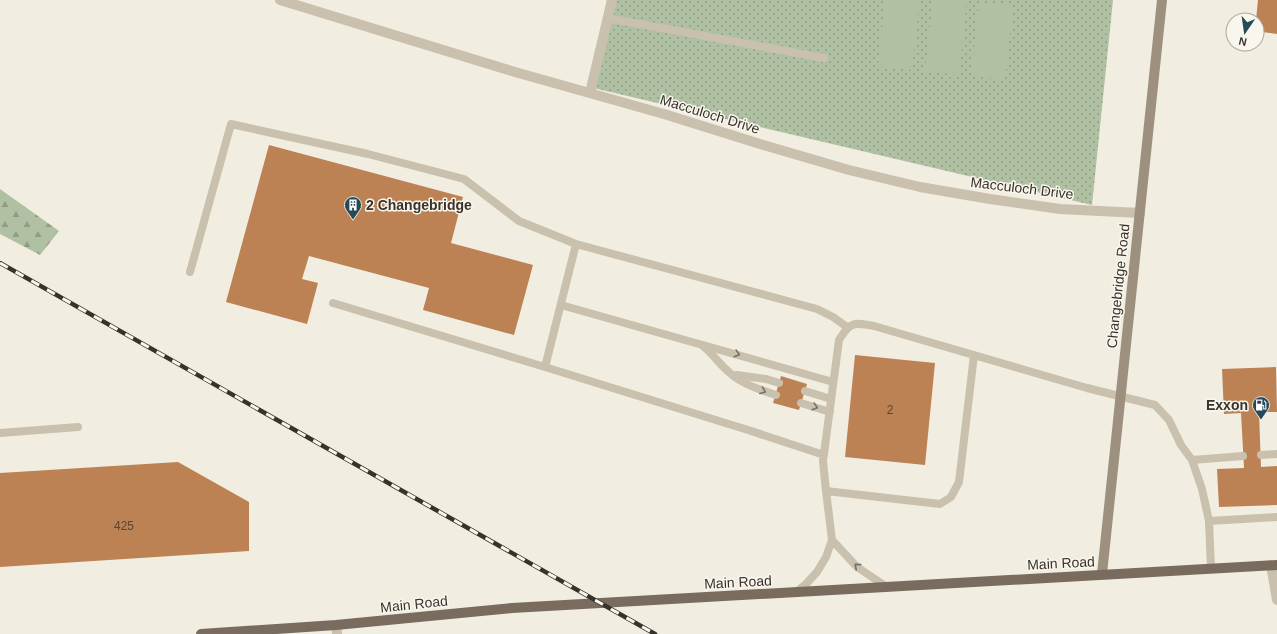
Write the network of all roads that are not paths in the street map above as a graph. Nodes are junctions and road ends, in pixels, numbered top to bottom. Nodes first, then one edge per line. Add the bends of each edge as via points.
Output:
1 (280, 0) edge
2 (612, 0) edge
3 (1162, 0) edge
4 (607, 18) junction
5 (824, 58) dead end
6 (590, 93) junction
7 (1140, 213) junction
8 (576, 244) junction
9 (190, 272) dead end
10 (333, 304) dead end
11 (561, 305) junction
12 (847, 327) junction
13 (699, 343) junction
14 (974, 355) junction
15 (545, 367) junction
16 (730, 374) junction
17 (833, 382) junction
18 (779, 383) dead end
19 (805, 391) dead end
20 (776, 395) dead end
21 (1121, 396) junction
22 (831, 399) junction
23 (801, 403) dead end
24 (830, 412) junction
25 (78, 427) dead end
26 (0, 433) edge
27 (1277, 454) edge
28 (824, 455) junction
29 (1261, 455) dead end
30 (1243, 456) dead end
31 (1192, 460) junction
32 (826, 491) junction
33 (1277, 517) edge
34 (1209, 521) junction
35 (832, 540) junction
36 (1274, 565) edge
37 (1211, 568) junction
38 (1102, 574) junction
39 (887, 587) junction
40 (796, 592) junction
41 (1277, 600) edge
42 (337, 630) edge
43 (201, 634) edge

1 - 6 street, Macculoch Drive
2 - 4 street
3 - 7 main road, Changebridge Road
4 - 5 lane
4 - 6 street
6 - 7 street, Macculoch Drive via 849,170 920,187 1060,209
7 - 21 main road, Changebridge Road
8 - 9 lane via 519,221 464,179 368,154 230,124
8 - 11 lane
8 - 12 lane via 817,309
10 - 15 lane
11 - 13 lane
11 - 15 lane
12 - 14 lane via 859,323 874,326
12 - 17 lane via 839,340
13 - 16 lane
13 -> 17 lane
14 - 21 lane
14 - 32 lane via 959,482 951,496 940,504
15 - 28 lane
16 - 18 lane
16 -> 20 lane
17 - 22 lane
19 - 22 lane
21 - 31 lane via 1155,405 1169,420 1181,445
21 - 38 main road, Changebridge Road
22 - 24 lane
23 -> 24 lane
24 - 28 lane
25 - 26 lane
27 - 29 lane
28 - 32 lane
30 - 31 lane
31 - 34 lane
32 - 35 lane
33 - 34 lane
34 - 37 lane
39 -> 35 lane via 857,567
35 - 40 lane via 817,572
36 - 37 main road, Main Road
36 - 41 street
37 - 38 main road, Main Road
38 - 39 main road, Main Road
39 - 40 main road, Main Road
40 - 42 main road, Main Road via 512,608
42 - 43 main road, Main Road

